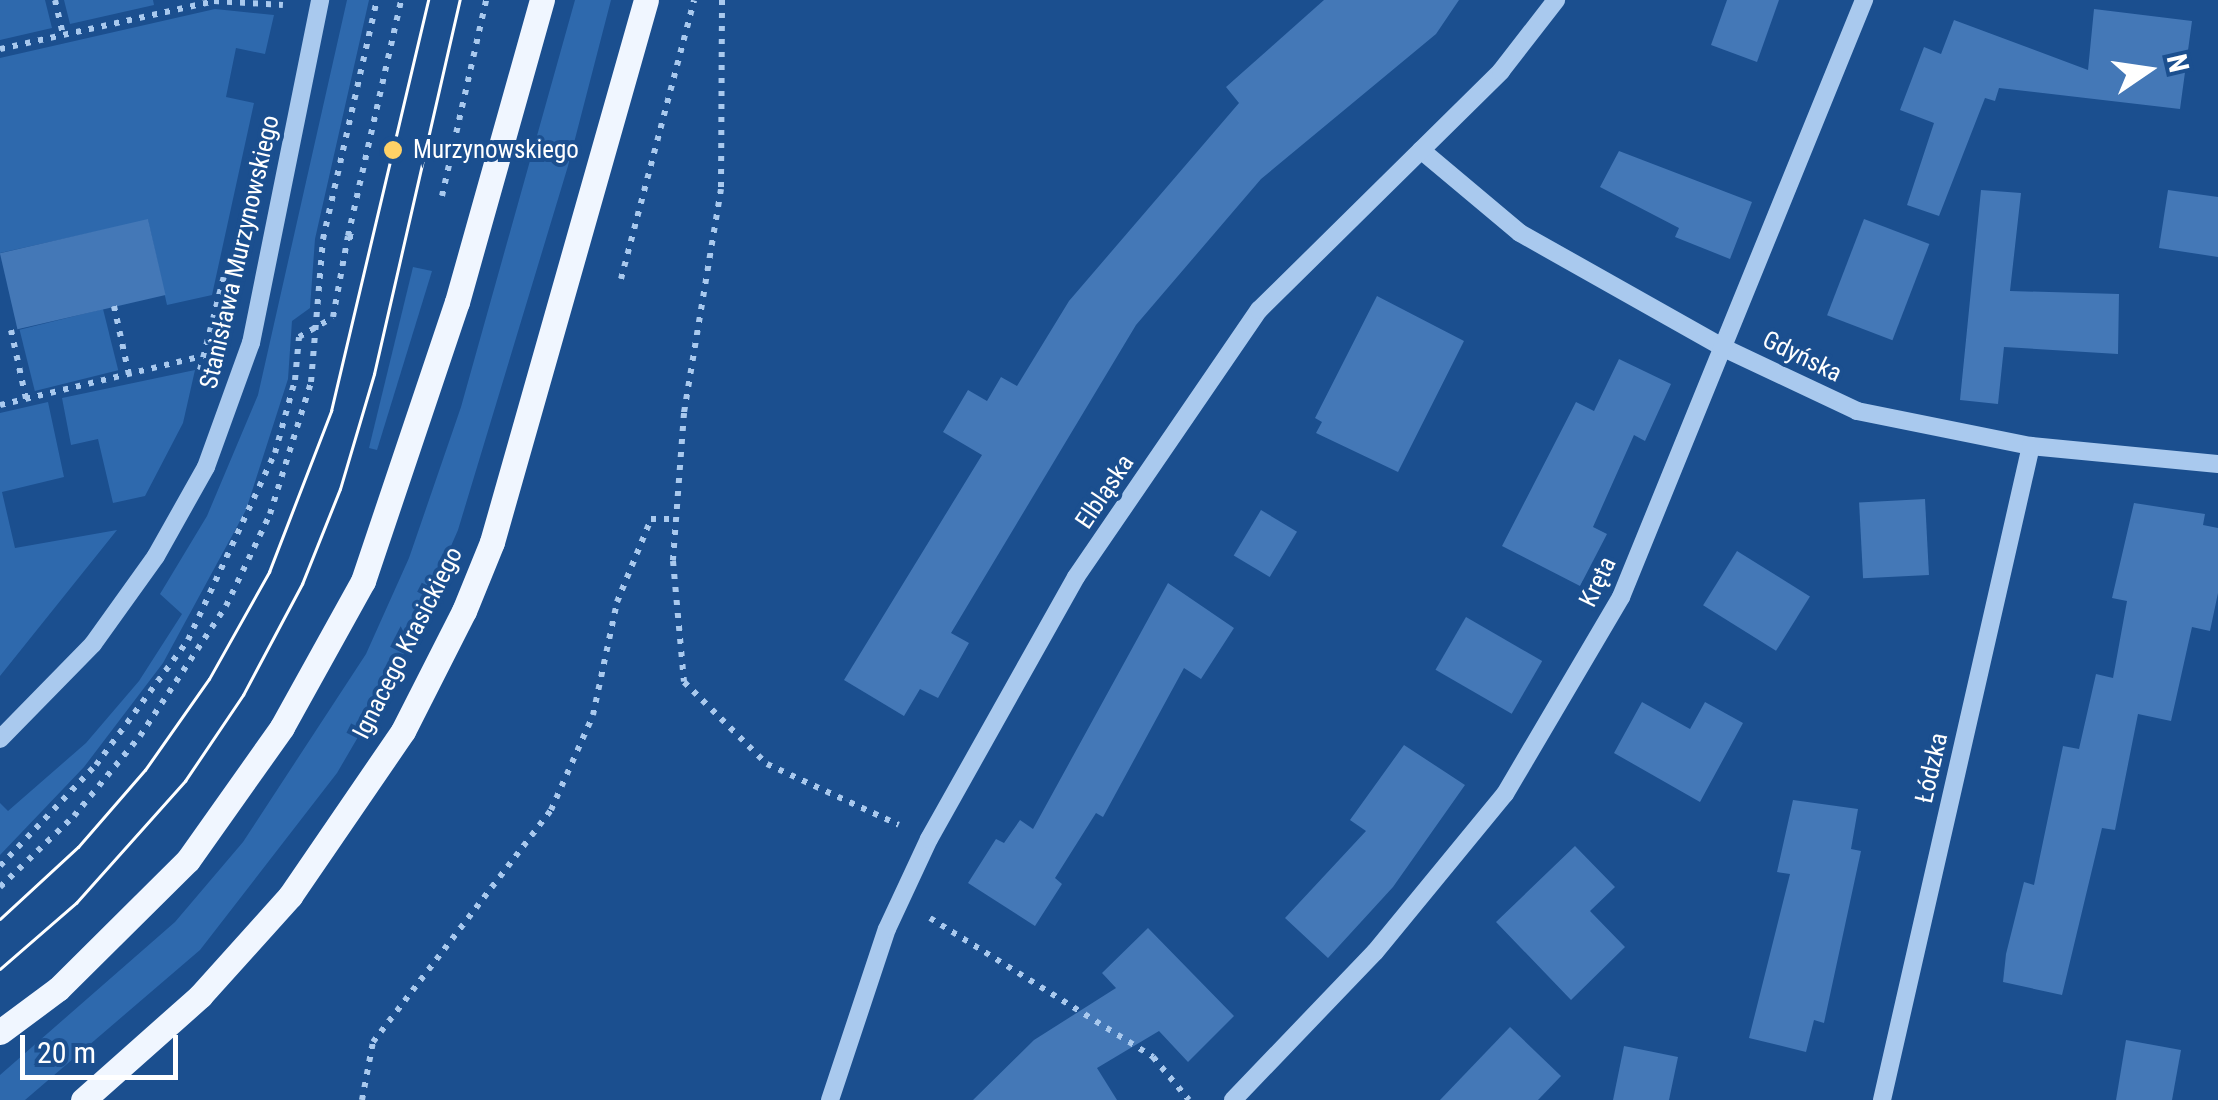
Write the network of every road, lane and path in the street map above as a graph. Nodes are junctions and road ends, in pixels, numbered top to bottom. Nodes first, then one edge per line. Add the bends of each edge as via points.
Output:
1 (54, 0) edge
2 (163, 0) edge
3 (287, 0) edge
4 (320, 0) edge
5 (401, 0) edge
6 (486, 0) edge
7 (542, 0) edge
8 (646, 0) edge
9 (694, 0) edge
10 (722, 0) edge
11 (1556, 0) edge
12 (1864, 0) edge
13 (276, 4) dead end
14 (166, 11) junction
15 (282, 24) dead end
16 (62, 34) junction
17 (0, 48) edge
18 (1421, 150) junction
19 (440, 202) dead end
20 (348, 236) junction
21 (359, 238) dead end
22 (226, 267) dead end
23 (621, 279) dead end
24 (114, 306) dead end
25 (11, 330) dead end
26 (1726, 349) junction
27 (166, 368) dead end
28 (130, 375) junction
29 (196, 390) dead end
30 (26, 399) junction
31 (0, 404) edge
32 (2032, 446) junction
33 (2218, 464) edge
34 (676, 518) junction
35 (0, 739) edge
36 (929, 839) junction
37 (0, 866) edge
38 (948, 928) dead end
39 (0, 1032) edge
40 (82, 1100) edge
41 (362, 1100) edge
42 (830, 1100) edge
43 (1189, 1100) edge
44 (1232, 1100) edge
45 (1882, 1100) edge

1 - 16 path
2 - 14 path
3 - 15 path
4 - 35 street, Stanisława Murzynowskiego via 251,342 206,468 104,630
5 - 20 path
6 - 19 path
7 - 39 main road via 457,302 363,581 282,727 188,860 58,989
8 - 40 main road, Ignacego Krasickiego via 492,542 464,612 403,730 290,896 200,996
9 - 23 path
10 - 34 path via 721,189 684,413
11 - 18 street, Elbląska via 1501,71
12 - 26 street, Kręta
13 - 14 path via 214,0
14 - 16 path
16 - 17 path
18 - 26 street, Gdyńska via 1520,233
18 - 36 street, Elbląska via 1259,310 1076,577
20 - 21 path
20 - 37 path via 332,317 299,337 295,380 269,472 188,640 96,766
22 - 29 path
24 - 28 path
25 - 30 path
26 - 32 street, Gdyńska via 1857,412
26 - 44 street, Kręta via 1621,598 1505,794 1375,952
27 - 28 path
28 - 30 path
30 - 31 path
32 - 33 street, Gdyńska
32 - 45 street, Łódzka
34 - 36 path via 673,561 684,682 767,764
34 - 41 path via 651,519 617,602 593,716 551,810 373,1042
36 - 42 street, Elbląska via 887,928
38 - 43 path via 1153,1057

